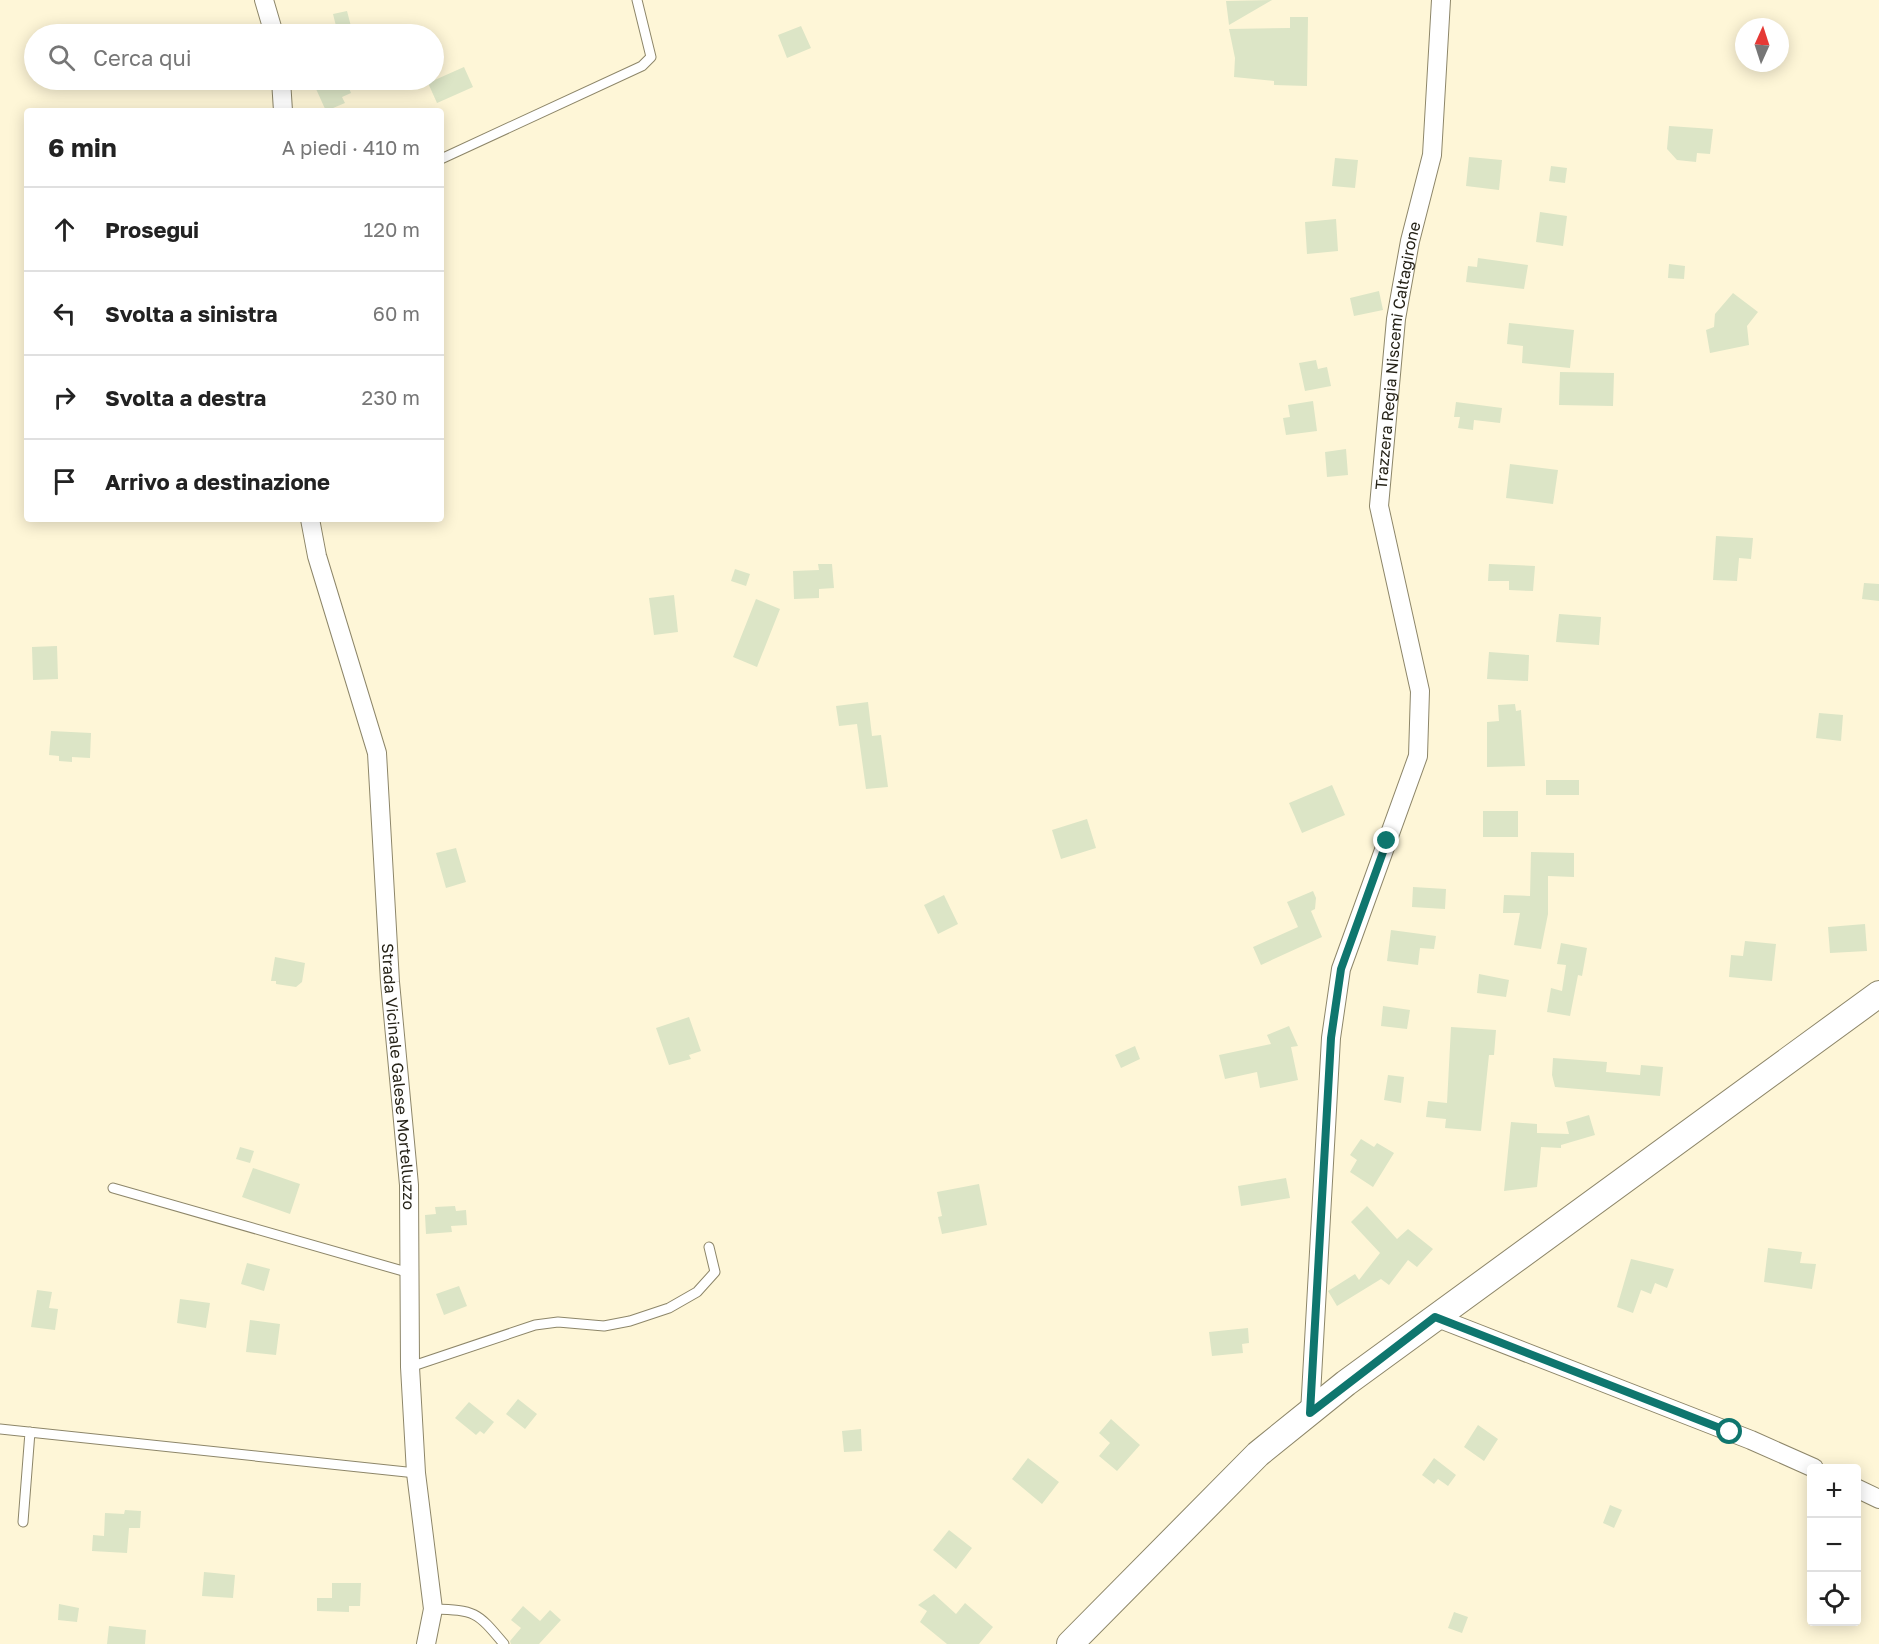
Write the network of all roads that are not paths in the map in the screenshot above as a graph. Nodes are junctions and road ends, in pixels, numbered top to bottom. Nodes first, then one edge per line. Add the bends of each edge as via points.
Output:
1 (264, 0) edge
2 (637, 0) edge
3 (1441, 0) edge
4 (271, 24) edge
5 (282, 90) edge
6 (283, 108) edge
7 (444, 158) edge
8 (311, 522) edge
9 (1879, 994) edge
10 (113, 1188) dead end
11 (709, 1247) dead end
12 (410, 1274) junction
13 (1435, 1317) junction
14 (410, 1367) junction
15 (1310, 1413) junction
16 (0, 1429) edge
17 (30, 1432) junction
18 (1807, 1465) edge
19 (416, 1473) junction
20 (1861, 1490) edge
21 (1879, 1498) edge
22 (23, 1522) dead end
23 (433, 1608) junction
24 (426, 1644) edge
25 (504, 1644) edge
26 (1070, 1644) edge

1 - 4 street
2 - 7 lane via 651,57 642,66
3 - 15 street, Trazzera Regia Niscemi Caltagirone via 1432,155 1410,241 1396,319 1379,506 1420,691 1418,756 1341,969 1331,1038
5 - 6 street
8 - 12 street, Strada Vicinale Galese Mortelluzzo via 317,556 377,753 390,982 409,1185
9 - 13 main road
10 - 12 lane
11 - 14 lane via 715,1272 697,1292 669,1308 604,1326 558,1322 535,1325
12 - 14 street, Strada Vicinale Galese Mortelluzzo
13 - 15 main road
13 - 18 street
14 - 19 street, Strada Vicinale Galese Mortelluzzo
15 - 26 main road via 1258,1454
16 - 17 lane
17 - 19 lane
17 - 22 lane
19 - 23 street, Strada Vicinale Galese Mortelluzzo
20 - 21 street
23 - 24 street, Strada Vicinale Galese Mortelluzzo
23 - 25 lane via 480,1616

